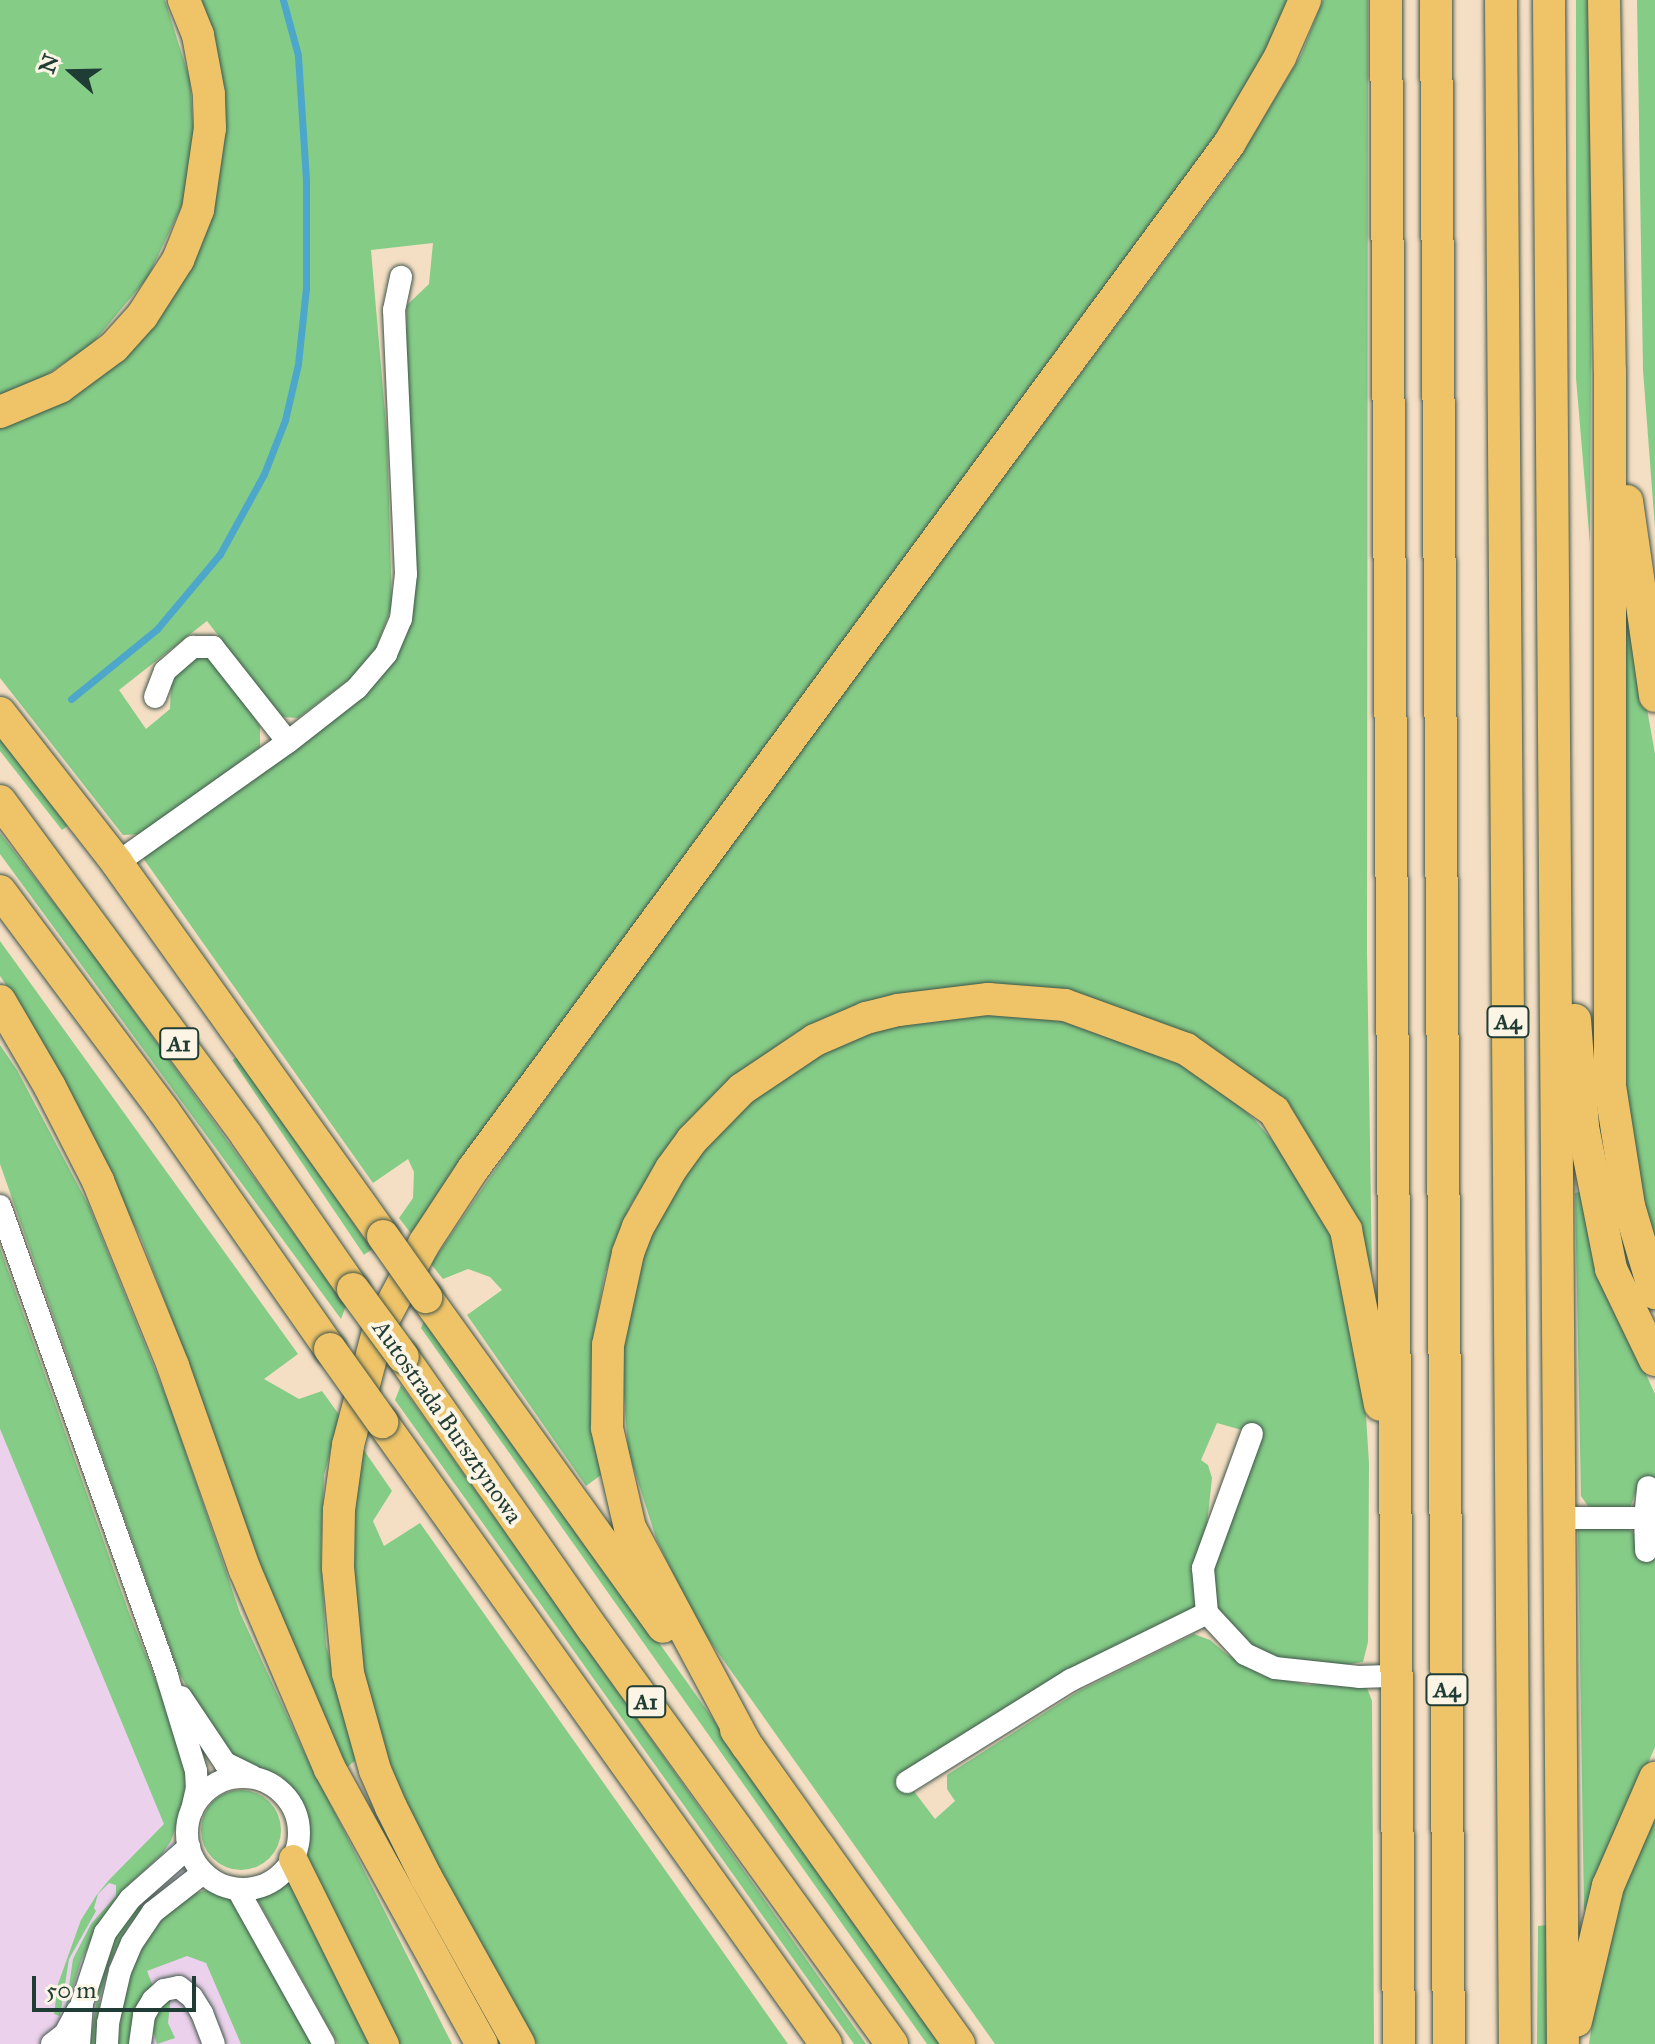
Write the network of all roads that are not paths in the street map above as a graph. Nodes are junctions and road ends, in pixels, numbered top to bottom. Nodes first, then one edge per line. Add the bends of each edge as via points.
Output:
1 (184, 0) edge
2 (1305, 0) edge
3 (1386, 0) edge
4 (1436, 0) edge
5 (1501, 0) edge
6 (1549, 0) edge
7 (1604, 0) edge
8 (401, 277) dead end
9 (1610, 371) junction
10 (0, 412) edge
11 (1655, 696) edge
12 (155, 697) dead end
13 (0, 713) edge
14 (288, 742) junction
15 (0, 801) edge
16 (1555, 826) junction
17 (117, 863) junction
18 (0, 891) edge
19 (0, 1001) edge
20 (0, 1206) edge
21 (1655, 1293) edge
22 (1655, 1360) edge
23 (1252, 1434) dead end
24 (1648, 1487) dead end
25 (1396, 1499) junction
26 (1560, 1518) junction
27 (1645, 1518) junction
28 (1646, 1551) dead end
29 (1207, 1613) junction
30 (167, 1676) junction
31 (1397, 1676) junction
32 (747, 1746) junction
33 (1655, 1778) edge
34 (257, 1779) junction
35 (907, 1782) dead end
36 (192, 1810) junction
37 (189, 1847) junction
38 (293, 1859) junction
39 (203, 1873) junction
40 (238, 1890) junction
41 (82, 2003) junction
42 (52, 2044) edge
43 (79, 2044) edge
44 (107, 2044) edge
45 (140, 2044) edge
46 (214, 2044) edge
47 (324, 2044) edge
48 (385, 2044) edge
49 (482, 2044) edge
50 (519, 2044) edge
51 (826, 2044) edge
52 (892, 2044) edge
53 (959, 2044) edge
54 (1399, 2044) edge
55 (1449, 2044) edge
56 (1515, 2044) edge
57 (1563, 2044) edge
58 (1571, 2044) edge

1 - 10 highway via 198,35 210,128 198,210 178,260 142,316 114,347 60,387
2 - 50 highway via 1280,57 1229,144 473,1169 425,1242 379,1328 348,1445 339,1510 338,1568 348,1673 391,1807
3 - 25 highway
4 - 55 highway, A4
5 - 56 highway, A4
6 - 16 highway
7 - 9 highway
8 - 14 street via 394,310 406,574 401,619 386,654 357,688
9 - 11 highway
9 - 21 highway via 1610,1086 1629,1206
12 - 14 street via 165,671 193,647 213,647
13 - 17 highway
14 - 17 street
15 - 52 highway, Autostrada Bursztynowa / A1, bridge via 246,1135
16 - 22 highway via 1583,1127 1611,1269
16 - 26 highway
17 - 32 highway, bridge
18 - 51 highway, A1, bridge via 164,1111
19 - 49 highway via 98,1181 173,1366 245,1570 330,1769
20 - 30 street
23 - 29 street via 1203,1568
24 - 27 street
25 - 31 highway
25 - 32 highway via 1346,1230 1274,1111 1186,1049 1065,1005 988,999 928,1003 838,1029 742,1089 671,1169 628,1253 608,1345 609,1441 630,1528
26 - 27 street
26 - 57 highway
27 - 28 street
29 - 31 street via 1245,1654 1275,1668
29 - 35 street via 1071,1680
30 - 34 street via 225,1763
30 - 36 street via 196,1771
31 - 54 highway
32 - 53 highway
33 - 58 highway via 1608,1886
34 - 36 street via 237,1777 218,1783
34 - 38 street via 290,1801 298,1820
36 - 37 street
37 - 39 street
37 - 41 street via 130,1899 105,1933
38 - 40 street via 270,1882
38 - 48 main road
39 - 40 street
39 - 44 street via 153,1912 132,1943 120,1971
40 - 47 street
41 - 42 street via 65,2034
41 - 43 street
45 - 46 street via 144,2015 153,2000 164,1990 179,1987 201,2011

